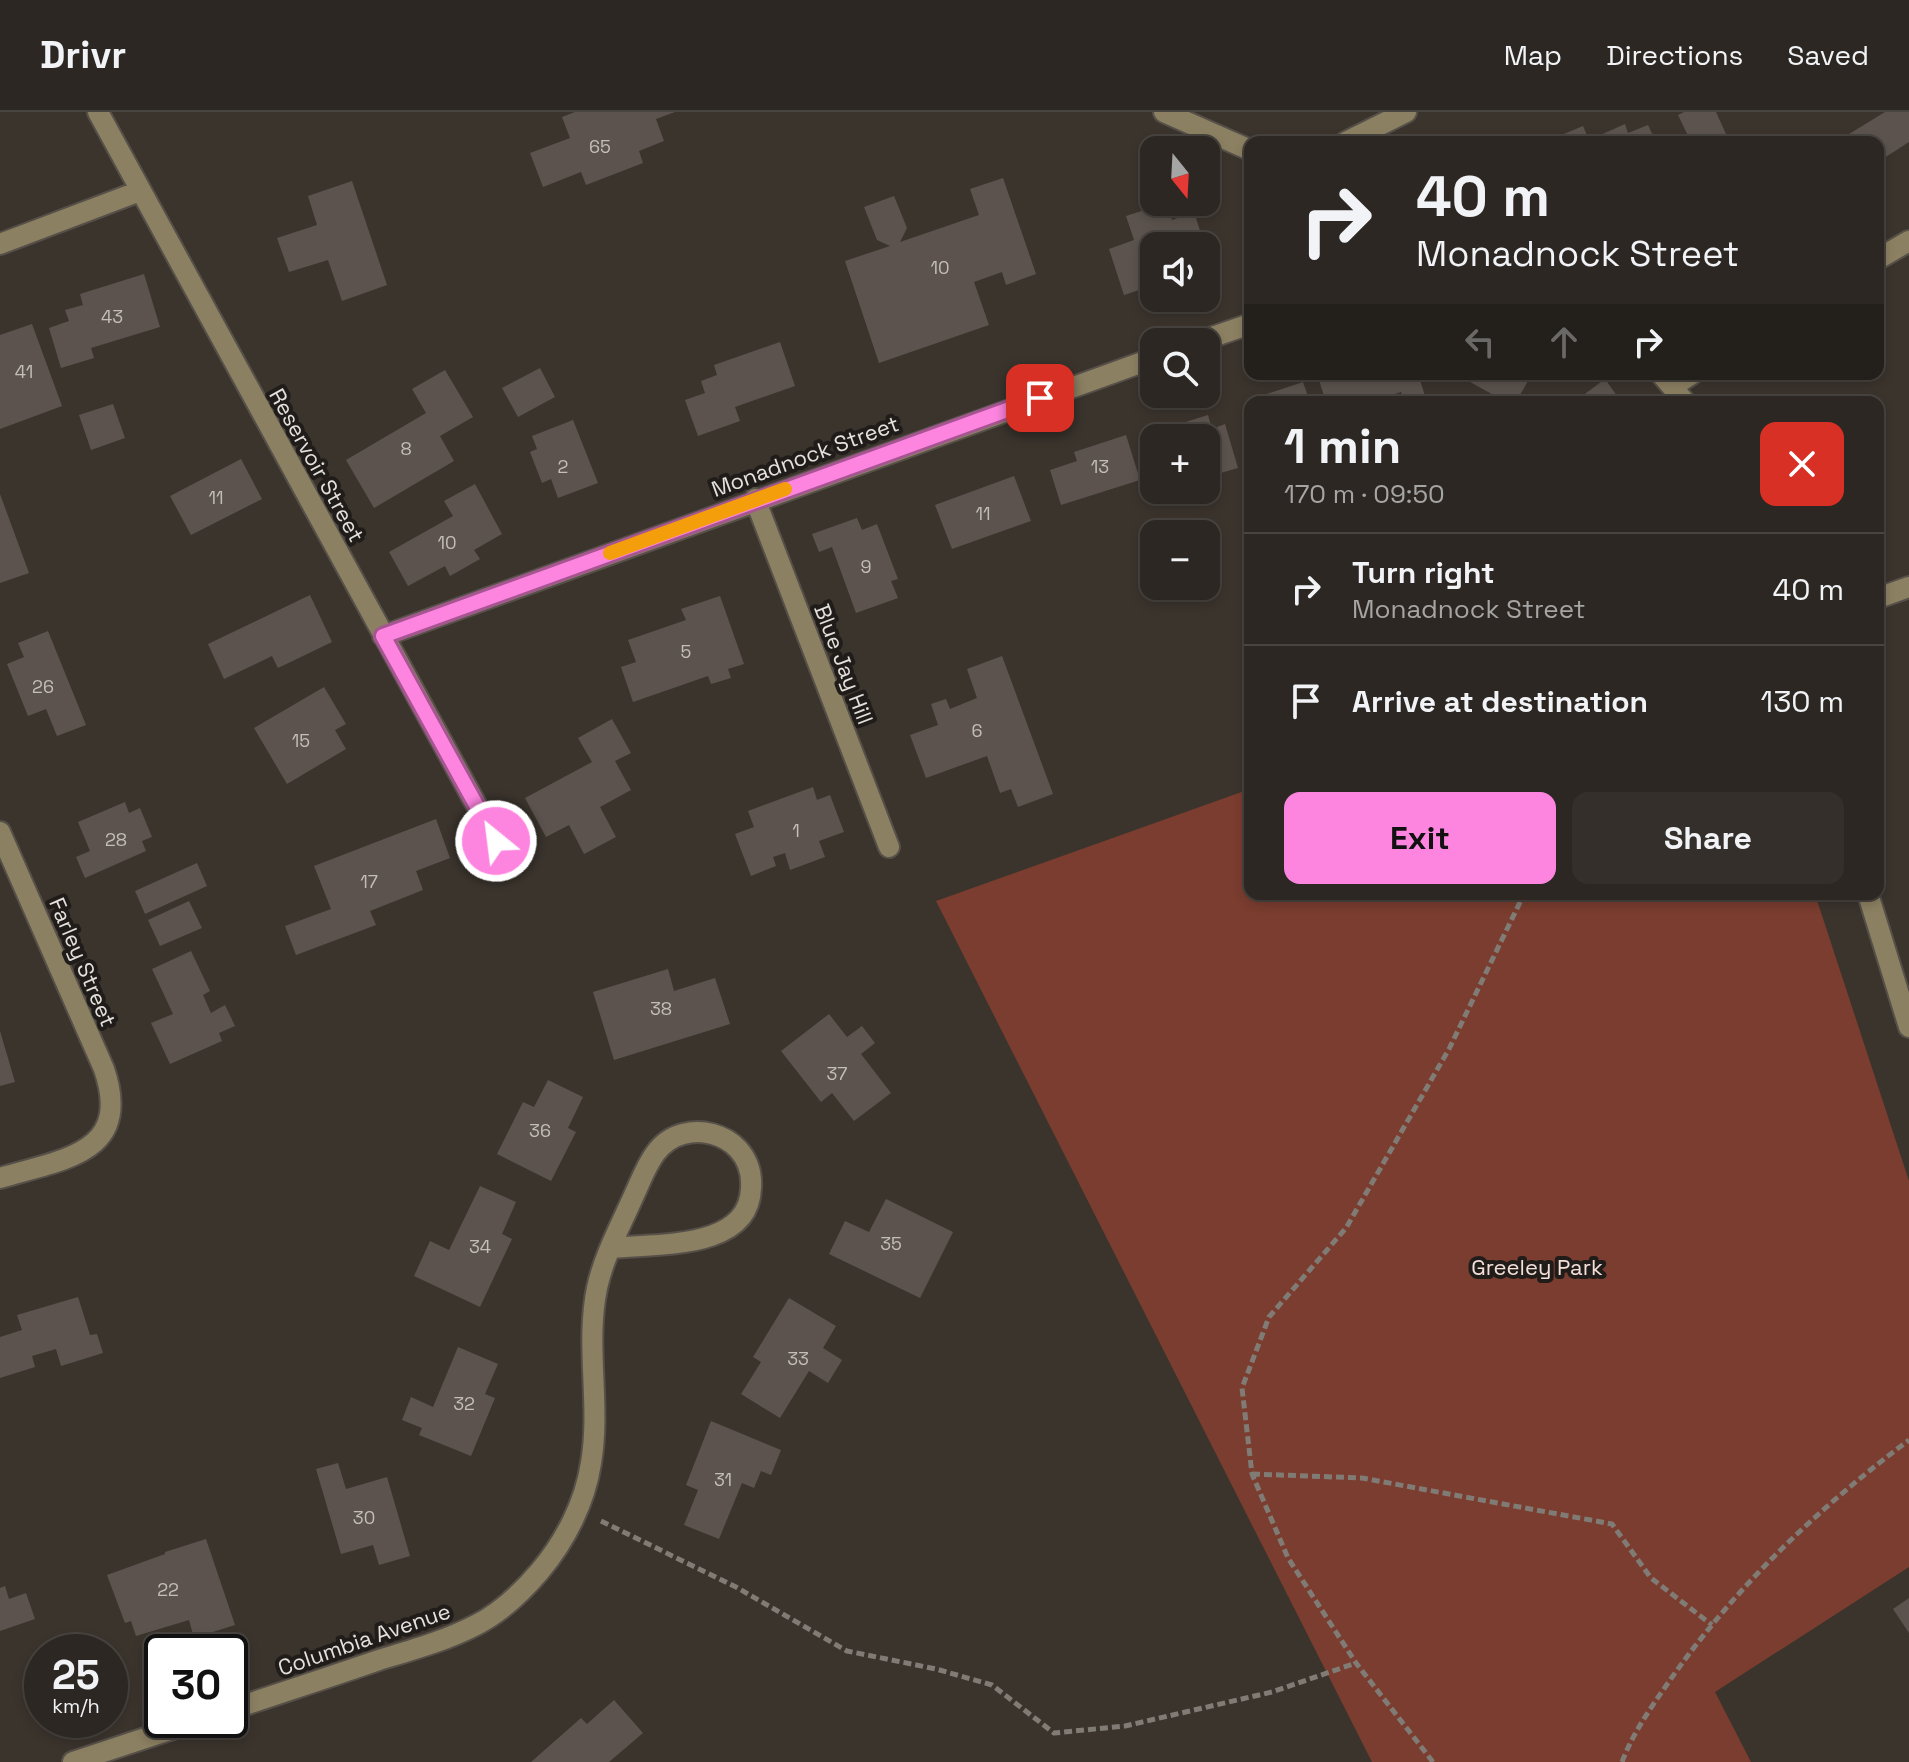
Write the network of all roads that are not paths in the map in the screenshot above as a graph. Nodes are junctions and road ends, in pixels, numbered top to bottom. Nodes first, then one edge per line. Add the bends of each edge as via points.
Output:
1 (98, 112) edge
2 (1164, 112) edge
3 (1406, 112) edge
4 (1358, 136) edge
5 (1244, 147) edge
6 (140, 191) junction
7 (1909, 241) edge
8 (0, 244) edge
9 (1884, 256) edge
10 (1244, 326) edge
11 (1220, 334) edge
12 (1140, 363) edge
13 (755, 499) junction
14 (1909, 587) edge
15 (1884, 596) edge
16 (383, 636) junction
17 (0, 832) edge
18 (496, 841) dead end
19 (889, 847) dead end
20 (1870, 900) edge
21 (1909, 1027) edge
22 (0, 1178) edge
23 (611, 1248) junction
24 (248, 1704) edge
25 (146, 1738) edge
26 (73, 1762) edge

1 - 6 street, Reservoir Street
2 - 5 street
3 - 4 street
6 - 8 street
6 - 16 street, Reservoir Street
7 - 9 street
10 - 11 street
12 - 13 street, Monadnock Street
13 - 16 street, Monadnock Street
13 - 19 street, Blue Jay Hill
14 - 15 street
16 - 18 street, Reservoir Street
17 - 22 street, Farley Street via 104,1069 112,1113 106,1131 89,1147
20 - 21 street
23 - 23 street, Columbia Avenue via 649,1162 675,1136 709,1132 725,1138 748,1163 748,1204 735,1225 721,1234
23 - 24 street, Columbia Avenue via 597,1287 592,1343 592,1462 578,1510 541,1570 478,1624
25 - 26 street

